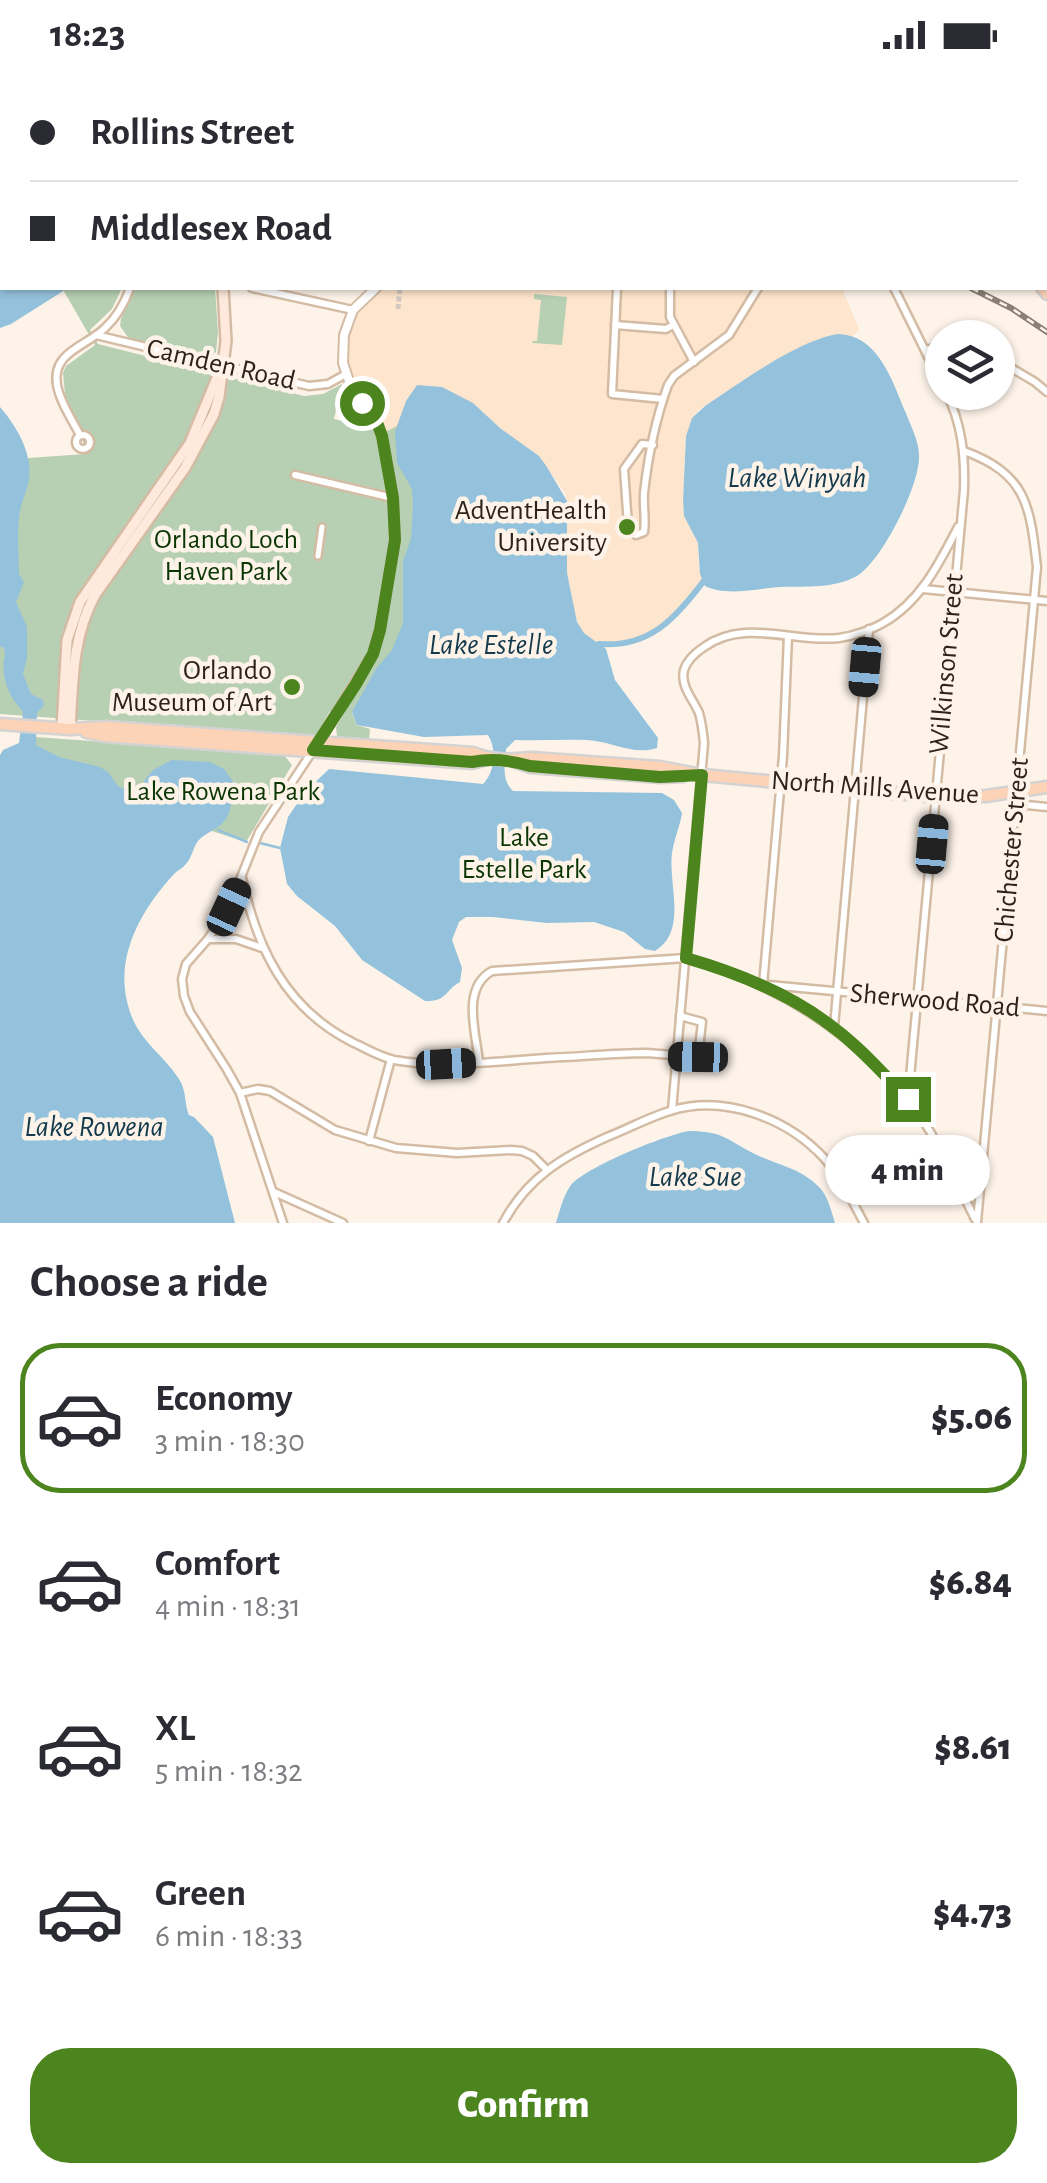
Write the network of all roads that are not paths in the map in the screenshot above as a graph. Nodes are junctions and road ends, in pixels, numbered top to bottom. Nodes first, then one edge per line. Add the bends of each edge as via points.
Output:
1 (89, 70) edge
2 (123, 70) edge
3 (129, 290) edge
4 (223, 290) edge
5 (261, 290) edge
6 (374, 290) edge
7 (617, 290) edge
8 (670, 290) edge
9 (757, 290) edge
10 (895, 290) edge
11 (353, 310) junction
12 (116, 316) junction
13 (615, 321) junction
14 (673, 326) junction
15 (96, 335) junction
16 (122, 342) junction
17 (925, 350) edge
18 (694, 362) junction
19 (222, 366) junction
20 (1015, 370) edge
21 (346, 374) junction
22 (1047, 392) edge
23 (663, 399) junction
24 (953, 410) edge
25 (80, 436) dead end
26 (653, 445) junction
27 (964, 451) junction
28 (294, 475) dead end
29 (393, 498) junction
30 (322, 527) dead end
31 (958, 527) junction
32 (318, 556) dead end
33 (922, 589) junction
34 (954, 592) junction
35 (1034, 600) junction
36 (1047, 601) edge
37 (868, 629) junction
38 (788, 636) junction
39 (0, 724) edge
40 (66, 728) junction
41 (316, 746) junction
42 (702, 775) junction
43 (781, 782) junction
44 (1047, 787) edge
45 (854, 789) junction
46 (936, 797) junction
47 (1017, 798) junction
48 (1047, 807) edge
49 (242, 878) junction
50 (208, 939) junction
51 (262, 948) junction
52 (686, 958) junction
53 (763, 985) junction
54 (837, 992) junction
55 (917, 1000) junction
56 (997, 1007) junction
57 (1047, 1012) edge
58 (680, 1016) junction
59 (834, 1027) junction
60 (677, 1056) junction
61 (391, 1059) junction
62 (479, 1062) junction
63 (240, 1093) junction
64 (908, 1099) junction
65 (672, 1110) junction
66 (370, 1141) junction
67 (546, 1169) junction
68 (980, 1189) junction
69 (961, 1191) junction
70 (273, 1192) junction
71 (283, 1223) edge
72 (343, 1223) edge
73 (503, 1223) edge
74 (864, 1223) edge
75 (977, 1223) edge

1 - 2 main road
3 - 12 street
4 - 19 main road
5 - 11 street
6 - 11 street
7 - 13 street
8 - 14 street
9 - 18 street via 728,334
10 - 17 street
11 - 21 street via 344,335
12 - 15 street
12 - 16 street
13 - 14 street
13 - 23 street via 612,394
14 - 18 street
15 - 16 street, Camden Road
15 - 25 street via 64,356 56,375
16 - 19 street, Camden Road
18 - 23 street via 674,376
19 - 21 street, Camden Road via 310,386
19 - 40 main road via 190,443 81,624
20 - 22 street
21 - 29 street via 380,428
23 - 26 street
24 - 27 street, Wilkinson Street
26 - 26 street via 642,444 624,468 628,526 636,535 646,526
27 - 31 street, Wilkinson Street
27 - 35 street, Chichester Street via 1017,483 1033,538
28 - 29 street
29 - 41 street via 395,540 378,638
30 - 32 street
31 - 33 street, Wilkinson Street
31 - 34 street, Wilkinson Street
33 - 34 street
33 - 37 street, Wilkinson Street
34 - 35 street
34 - 46 street, Wilkinson Street
35 - 36 street
35 - 47 street, Chichester Street
37 - 38 street via 841,638
37 - 45 street
38 - 42 street via 737,632 692,656 683,676 703,726
38 - 43 street
39 - 40 main road, North Mills Avenue
40 - 41 main road, North Mills Avenue via 105,736
41 - 42 main road, North Mills Avenue via 473,753 530,766 642,776
41 - 49 street via 258,832
42 - 43 main road, North Mills Avenue
42 - 52 street
43 - 45 main road, North Mills Avenue
43 - 53 street
44 - 47 main road, North Mills Avenue
45 - 46 main road, North Mills Avenue
45 - 54 street
46 - 47 main road, North Mills Avenue
46 - 55 street, Wilkinson Street
47 - 48 street
47 - 56 street, Chichester Street
49 - 50 street
49 - 51 street
50 - 51 street
50 - 63 street via 186,964 184,996
51 - 61 street via 314,1017
52 - 53 street
52 - 58 street
52 - 62 street via 483,976 472,1006
53 - 54 street, Sherwood Road
53 - 59 street
54 - 55 street, Sherwood Road
54 - 59 street
55 - 56 street, Sherwood Road
55 - 64 street, Wilkinson Street
56 - 57 street, Sherwood Road
56 - 68 street, Chichester Street
58 - 60 street
58 - 60 street via 702,1022 698,1057
59 - 64 street
60 - 62 street
60 - 65 street
61 - 62 street
61 - 66 street
63 - 66 street via 270,1090 335,1130
63 - 70 street
64 - 69 street
65 - 67 street
65 - 74 street via 701,1106 772,1119 822,1156
66 - 67 street via 428,1152 522,1151
67 - 73 street
68 - 69 street
68 - 75 street, Chichester Street
69 - 75 street
70 - 71 street
70 - 72 street

